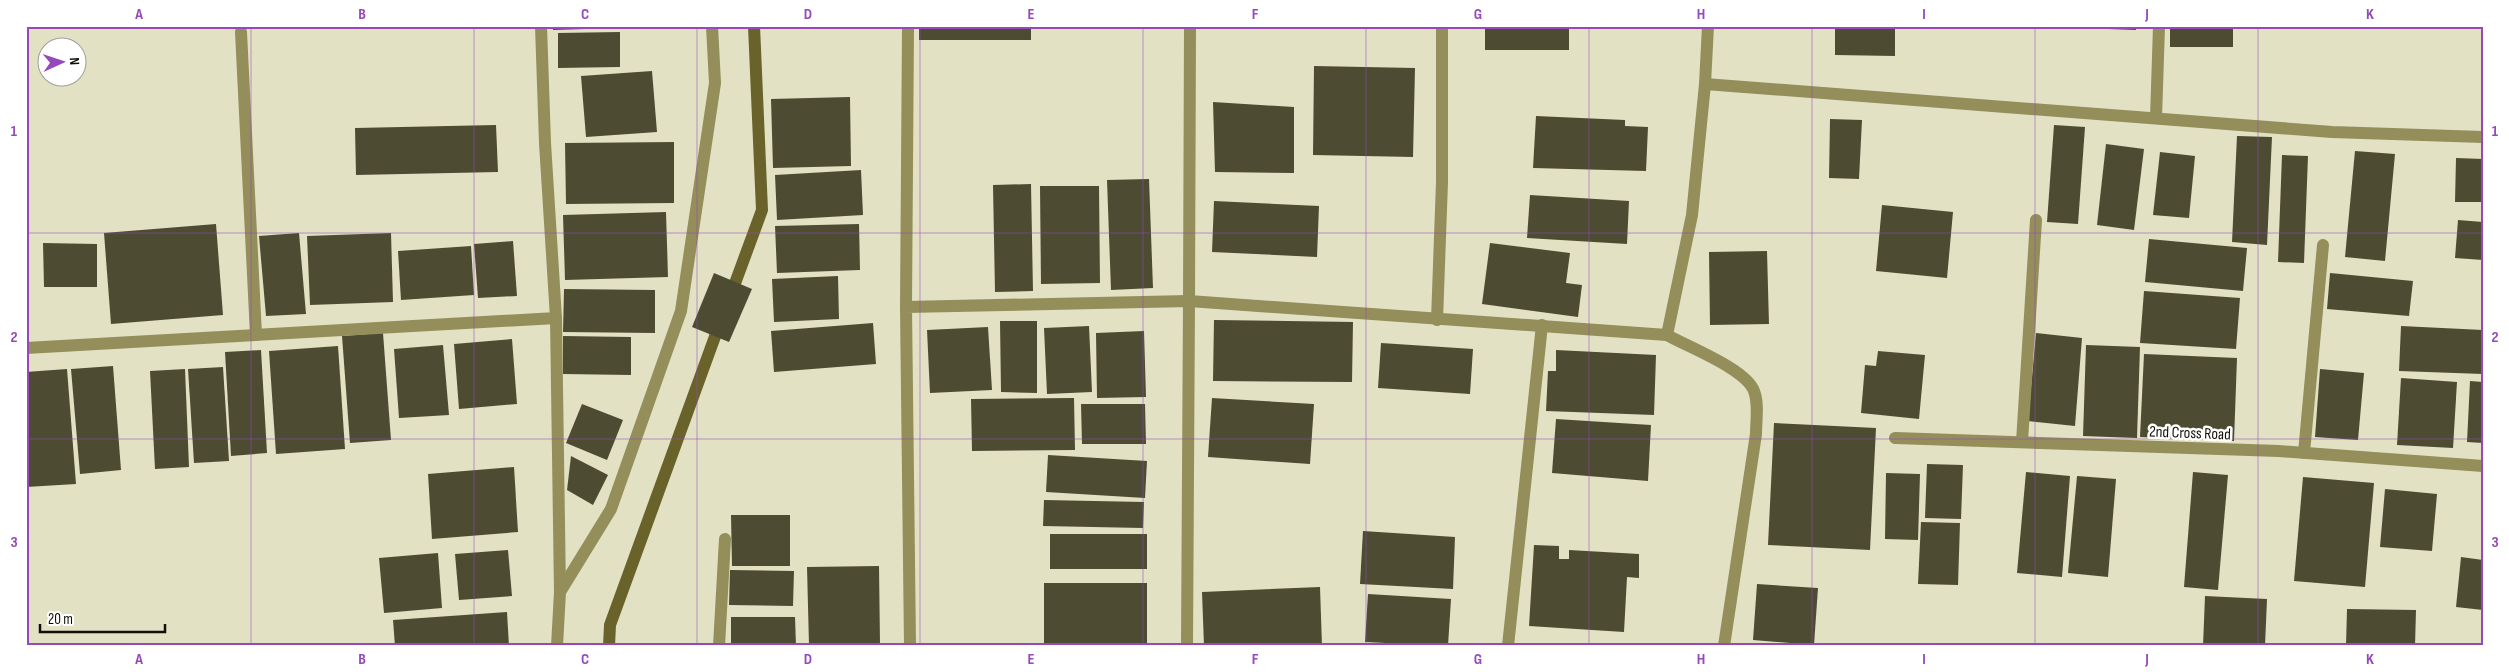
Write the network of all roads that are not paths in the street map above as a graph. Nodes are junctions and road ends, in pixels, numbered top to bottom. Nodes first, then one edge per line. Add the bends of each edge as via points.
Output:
1 (541, 26) edge
2 (712, 26) edge
3 (908, 26) edge
4 (1190, 26) edge
5 (1442, 26) edge
6 (1708, 26) edge
7 (2159, 26) edge
8 (240, 32) dead end
9 (1705, 84) junction
10 (2156, 118) junction
11 (2483, 137) edge
12 (2036, 220) dead end
13 (2322, 244) dead end
14 (1189, 301) junction
15 (906, 307) junction
16 (556, 318) junction
17 (1437, 320) junction
18 (1542, 325) junction
19 (256, 334) junction
20 (1667, 335) junction
21 (26, 348) edge
22 (1895, 438) dead end
23 (2022, 442) junction
24 (2304, 453) junction
25 (2483, 466) edge
26 (725, 539) dead end
27 (560, 592) junction
28 (557, 646) edge
29 (719, 646) edge
30 (910, 646) edge
31 (1188, 646) edge
32 (1508, 646) edge
33 (1724, 646) edge

1 - 16 street
2 - 27 street via 715,83 680,311 611,509
3 - 15 street
4 - 14 street
5 - 17 street via 1442,182
6 - 9 street
7 - 10 street
8 - 19 street
9 - 10 street
9 - 20 street via 1692,215
10 - 11 street via 2332,132
12 - 23 street
13 - 24 street
14 - 15 street
14 - 17 street
14 - 31 street
15 - 30 street
16 - 19 street
16 - 27 street
17 - 18 street
18 - 20 street
18 - 32 street
19 - 21 street
20 - 33 street via 1743,375 1754,390 1756,434
22 - 23 street, 2nd Cross Road
23 - 24 street, 2nd Cross Road
24 - 25 street, 2nd Cross Road
26 - 29 street
27 - 28 street

